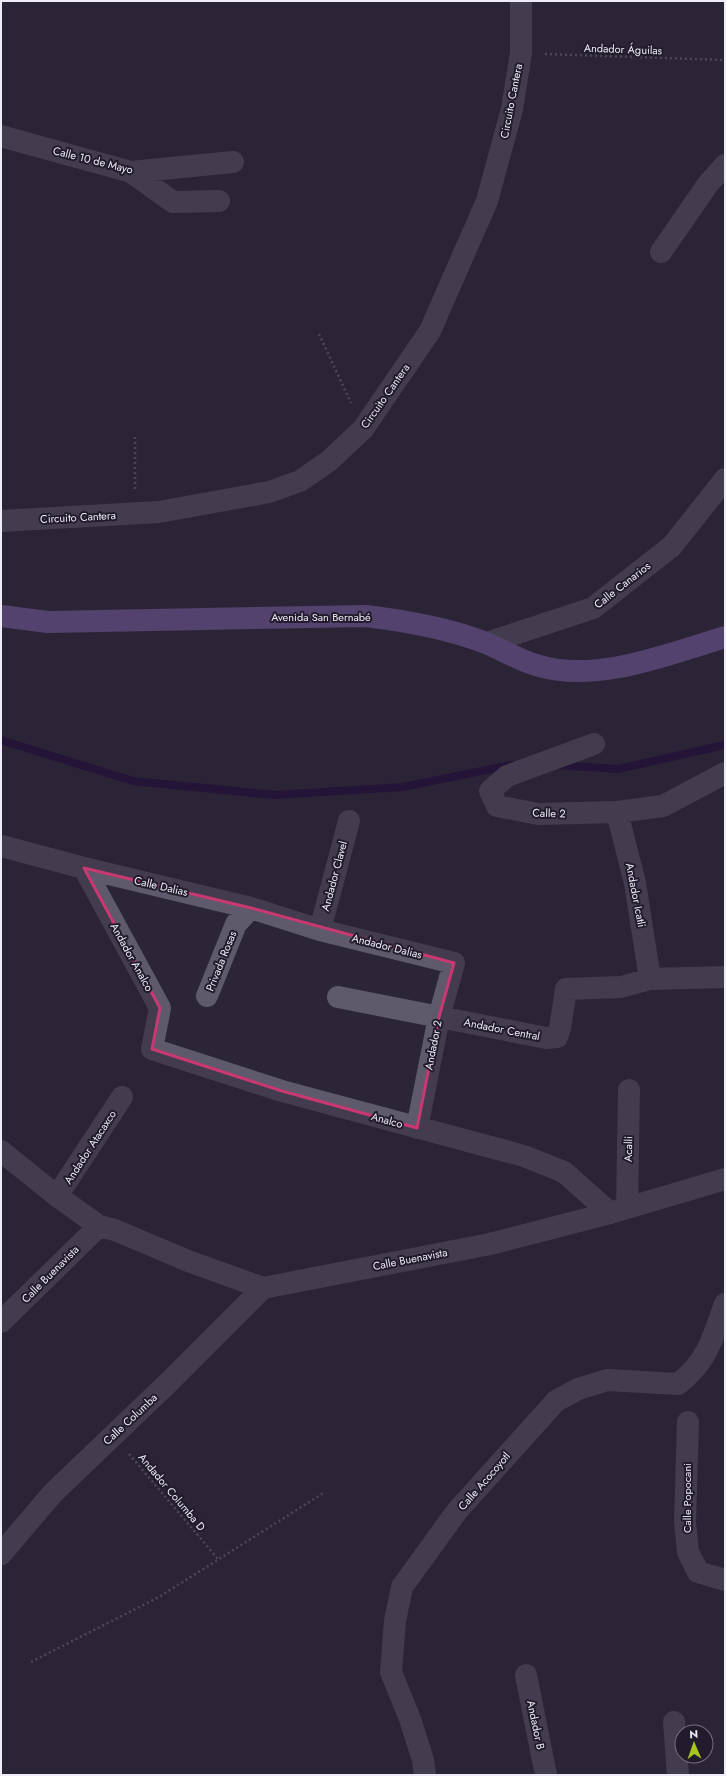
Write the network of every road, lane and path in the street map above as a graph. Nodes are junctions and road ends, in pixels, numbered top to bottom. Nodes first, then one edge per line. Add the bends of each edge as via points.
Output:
1 (521, 1) edge
2 (521, 53) junction
3 (725, 60) edge
4 (1, 136) edge
5 (233, 162) dead end
6 (725, 165) edge
7 (131, 172) junction
8 (220, 201) dead end
9 (661, 252) dead end
10 (319, 334) dead end
11 (363, 429) junction
12 (135, 435) dead end
13 (725, 479) edge
14 (135, 514) junction
15 (1, 521) edge
16 (1, 616) edge
17 (725, 637) edge
18 (487, 643) junction
19 (586, 747) dead end
20 (725, 773) edge
21 (617, 812) junction
22 (349, 821) dead end
23 (1, 846) edge
24 (84, 868) junction
25 (251, 908) junction
26 (320, 930) junction
27 (454, 963) joint
28 (725, 977) edge
29 (650, 980) junction
30 (207, 996) dead end
31 (338, 997) dead end
32 (439, 1017) junction
33 (152, 1049) joint
34 (629, 1090) dead end
35 (122, 1097) dead end
36 (417, 1128) junction
37 (1, 1151) edge
38 (725, 1179) edge
39 (57, 1196) junction
40 (618, 1210) junction
41 (99, 1226) junction
42 (263, 1288) junction
43 (725, 1304) edge
44 (1, 1322) edge
45 (688, 1422) dead end
46 (113, 1435) junction
47 (325, 1492) dead end
48 (1, 1554) edge
49 (218, 1559) junction
50 (725, 1580) edge
51 (31, 1662) dead end
52 (526, 1675) dead end
53 (674, 1722) dead end
54 (425, 1775) edge
55 (546, 1775) edge
56 (678, 1775) edge

1 - 2 street, Circuito Cantera
2 - 3 path, Andador Águilas
2 - 11 street, Circuito Cantera via 512,109 487,202 430,331
4 - 7 street, Calle 10 de Mayo
5 - 7 street, Calle 10 de Mayo
6 - 9 street via 708,184
7 - 8 street via 173,202
10 - 11 path
11 - 14 street, Circuito Cantera via 329,461 300,481 269,492
12 - 14 path
13 - 18 street, Calle Canarios via 672,546 593,608
14 - 15 street, Circuito Cantera
16 - 18 main road, Avenida San Bernabé via 48,622 366,616 400,620
17 - 18 main road, Avenida San Bernabé via 631,665 579,670 536,666
19 - 21 street, Calle 2 via 507,776 490,791 497,806 538,814
20 - 21 street, Calle 2 via 663,806
21 - 29 street, Andador Icatli via 635,883
22 - 26 street, Andador Clavel
23 - 24 street, Calle Dalias
24 - 25 street, Calle Dalias
24 - 33 street, Andador Analco via 160,1008
25 - 26 street, Calle Dalias
25 - 30 street, Privada Rosas via 236,924
26 - 27 street, Andador Dalias
27 - 32 street, Andador 2
28 - 29 street, Andador Central
29 - 32 street, Andador Central via 621,987 566,989 557,1036 546,1038
31 - 32 street, Andador Central
32 - 36 street, Andador 2
33 - 36 street, Analco via 282,1091
34 - 40 street, Acalli
35 - 39 street, Andador Atacaxco
36 - 40 street, Analco via 524,1156 564,1172
37 - 39 street
38 - 40 street, Calle Buenavista
39 - 41 street
40 - 42 street, Calle Buenavista via 490,1244
41 - 42 street
41 - 44 street, Calle Buenavista
42 - 46 street, Calle Columba
43 - 54 street, Calle Acocoyotl via 710,1348 690,1375 678,1384 606,1380 578,1389 556,1401 457,1511 402,1587 395,1621 391,1672 410,1719
45 - 50 street, Calle Popocani via 685,1522 688,1552 698,1572
46 - 48 street, Calle Columba via 52,1493
46 - 49 path, Andador Columba D
47 - 49 path
49 - 51 path via 159,1597
52 - 55 street, Andador B
53 - 56 street

